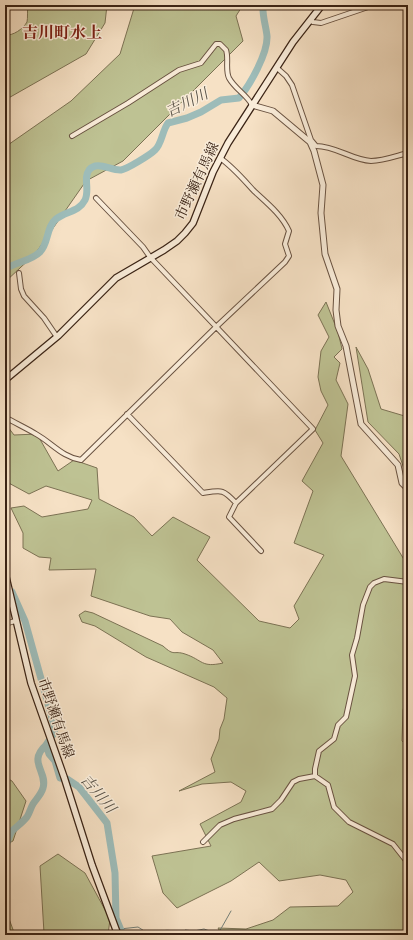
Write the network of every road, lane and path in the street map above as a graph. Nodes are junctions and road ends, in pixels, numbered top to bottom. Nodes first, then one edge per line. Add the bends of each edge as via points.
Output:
1 (322, 5) edge
2 (374, 5) edge
3 (404, 5) edge
4 (408, 7) edge
5 (310, 20) junction
6 (277, 68) junction
7 (251, 103) junction
8 (72, 136) dead end
9 (311, 141) junction
10 (408, 153) edge
11 (220, 158) junction
12 (96, 198) dead end
13 (150, 257) junction
14 (19, 273) dead end
15 (216, 327) junction
16 (57, 337) junction
17 (5, 380) edge
18 (127, 414) junction
19 (5, 417) edge
20 (408, 489) edge
21 (236, 503) junction
22 (261, 551) dead end
23 (5, 573) edge
24 (408, 582) edge
25 (15, 621) junction
26 (5, 624) edge
27 (315, 776) junction
28 (202, 842) dead end
29 (408, 863) edge
30 (118, 935) edge

1 - 5 main road, 市野瀬有馬線
2 - 5 street via 321,23
3 - 4 street
5 - 6 main road, 市野瀬有馬線
6 - 7 main road, 市野瀬有馬線
6 - 9 street via 292,85
7 - 8 street via 228,76 228,54 220,44 216,44 201,63 178,70 128,104
7 - 9 street via 273,111
7 - 11 main road, 市野瀬有馬線
9 - 10 street via 316,146 328,147 373,161
9 - 20 street via 323,185 321,213 325,254 337,289 336,310 346,346 361,424 398,466 402,483
11 - 13 main road, 市野瀬有馬線 via 193,222 177,241
11 - 15 street via 287,227 289,231 285,244 289,256
12 - 13 street
13 - 15 street
13 - 16 main road, 市野瀬有馬線 via 116,278
14 - 16 street via 24,296
15 - 18 street
15 - 21 street via 313,429
16 - 17 main road, 市野瀬有馬線
18 - 19 street via 82,460 65,455 37,434
18 - 21 street via 203,492 222,491
21 - 22 street via 229,516
23 - 25 main road, 市野瀬有馬線
24 - 27 street via 384,579 370,587 363,605 352,655 355,676 346,717 338,725 334,739 320,751
25 - 26 street
25 - 30 main road, 市野瀬有馬線 via 50,741
27 - 28 street via 293,782 272,809 220,825
27 - 29 street via 328,785 334,806 349,822 393,844

